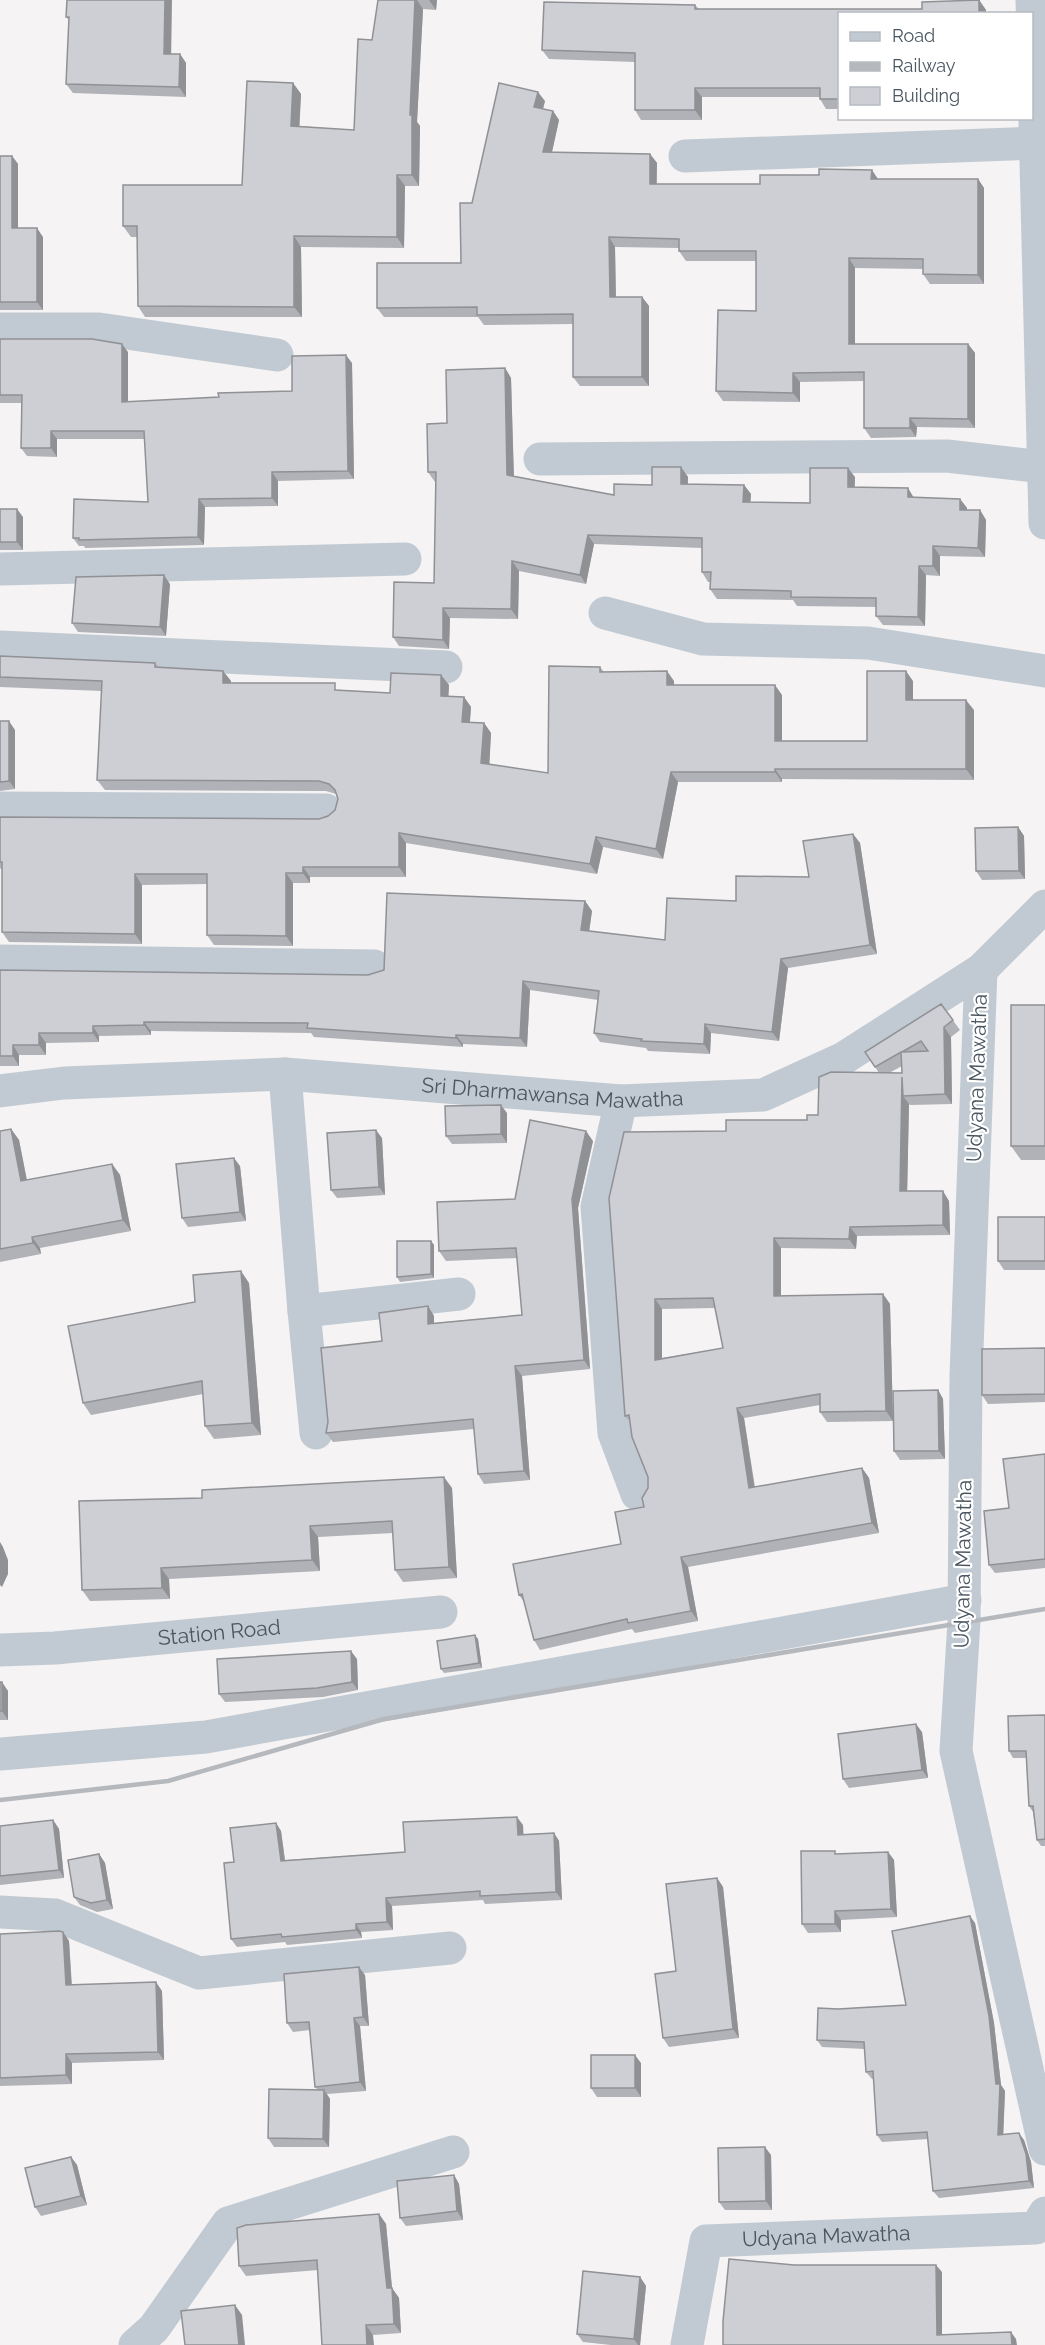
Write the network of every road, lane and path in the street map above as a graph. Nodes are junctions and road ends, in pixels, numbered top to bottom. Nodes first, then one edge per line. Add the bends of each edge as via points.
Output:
1 (1033, 36) edge
2 (1036, 143) junction
3 (685, 156) dead end
4 (0, 329) edge
5 (277, 355) dead end
6 (540, 459) dead end
7 (1044, 467) edge
8 (1045, 523) edge
9 (405, 559) dead end
10 (0, 570) edge
11 (605, 612) dead end
12 (0, 647) edge
13 (446, 667) dead end
14 (1045, 671) edge
15 (0, 808) edge
16 (326, 810) dead end
17 (1045, 906) edge
18 (0, 961) edge
19 (374, 966) dead end
20 (981, 970) junction
21 (285, 1074) junction
22 (0, 1091) edge
23 (621, 1101) junction
24 (459, 1294) dead end
25 (304, 1311) junction
26 (316, 1433) dead end
27 (637, 1494) dead end
28 (964, 1600) junction
29 (441, 1612) dead end
30 (0, 1650) edge
31 (0, 1754) edge
32 (0, 1912) edge
33 (450, 1948) dead end
34 (1045, 2149) edge
35 (453, 2152) dead end
36 (1045, 2213) edge
37 (135, 2345) edge
38 (687, 2345) edge

1 - 2 street
2 - 3 street
2 - 7 street
4 - 5 street via 99,329
6 - 7 street via 947,456
7 - 8 street
9 - 10 street
11 - 14 street via 703,639 868,643
12 - 13 street
15 - 16 street
17 - 20 street, Sri Dharmawansa Mawatha
18 - 19 street
20 - 23 street, Sri Dharmawansa Mawatha via 844,1058 763,1095
20 - 28 street, Udyana Mawatha via 966,1376
21 - 22 street, Sri Dharmawansa Mawatha via 64,1083
21 - 23 street, Sri Dharmawansa Mawatha
21 - 25 street
23 - 27 street via 597,1207 614,1433
24 - 25 street
25 - 26 street
28 - 31 street via 206,1737
28 - 34 street, Udyana Mawatha via 956,1751
29 - 30 street, Station Road
32 - 33 street via 55,1915 198,1973
35 - 37 street via 228,2223 154,2328
36 - 38 street, Udyana Mawatha via 1036,2228 706,2241

